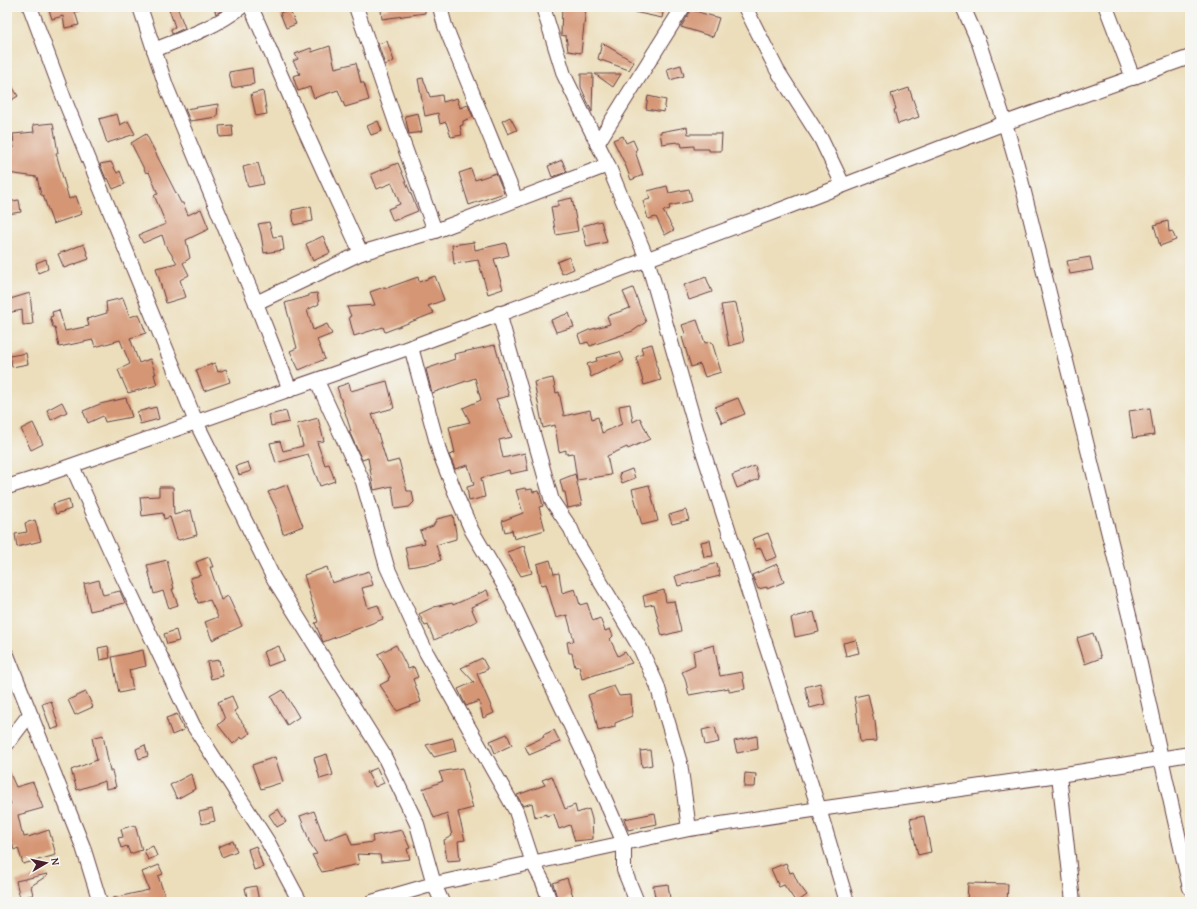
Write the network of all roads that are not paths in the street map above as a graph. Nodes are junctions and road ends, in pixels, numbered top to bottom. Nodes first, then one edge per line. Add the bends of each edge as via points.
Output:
1 (30, 7) edge
2 (140, 7) edge
3 (241, 7) edge
4 (251, 7) edge
5 (356, 7) edge
6 (440, 7) edge
7 (543, 7) edge
8 (683, 7) edge
9 (745, 7) edge
10 (963, 7) edge
11 (1106, 7) edge
12 (154, 50) junction
13 (1190, 57) edge
14 (1133, 78) junction
15 (1005, 123) junction
16 (597, 144) junction
17 (608, 165) junction
18 (843, 185) junction
19 (516, 200) junction
20 (436, 231) junction
21 (361, 254) junction
22 (647, 259) junction
23 (256, 303) junction
24 (499, 314) junction
25 (411, 347) junction
26 (317, 381) junction
27 (290, 390) junction
28 (196, 422) junction
29 (72, 466) junction
30 (7, 487) edge
31 (7, 654) edge
32 (32, 717) junction
33 (7, 744) edge
34 (1190, 754) edge
35 (1161, 759) junction
36 (1059, 775) junction
37 (819, 808) junction
38 (689, 829) junction
39 (624, 843) junction
40 (533, 863) junction
41 (434, 884) junction
42 (1190, 888) edge
43 (100, 902) edge
44 (300, 902) edge
45 (372, 902) edge
46 (442, 902) edge
47 (550, 902) edge
48 (637, 902) edge
49 (846, 902) edge
50 (1073, 902) edge

1 - 28 street via 65,102
2 - 12 street
3 - 12 street via 212,25
4 - 21 street
5 - 20 street
6 - 19 street via 445,26
7 - 16 street via 564,74
8 - 16 street
9 - 18 street via 778,70 821,139
10 - 15 street
11 - 14 street
12 - 23 street via 184,132
13 - 14 street
14 - 15 street
15 - 18 street
15 - 35 street via 1130,619
16 - 17 street
17 - 19 street
17 - 22 street
18 - 22 street
19 - 20 street
20 - 21 street
21 - 23 street
22 - 24 street
22 - 37 street via 699,439
23 - 27 street
24 - 25 street
24 - 38 street via 552,501 640,648 657,684 680,763
25 - 26 street
25 - 39 street via 440,454 472,531 505,586
26 - 27 street
26 - 40 street via 363,482 387,567 426,652 516,811
27 - 28 street
28 - 29 street
28 - 41 street via 274,579 383,754 417,824
29 - 30 street
29 - 44 street via 193,726 268,842
31 - 32 street
32 - 33 street via 26,719
32 - 43 street via 83,847
34 - 35 street
35 - 36 street
35 - 42 street
36 - 37 street
36 - 50 street
37 - 38 street
37 - 49 street
38 - 39 street
39 - 40 street
39 - 48 street via 624,870
40 - 41 street
40 - 47 street
41 - 45 street
41 - 46 street

